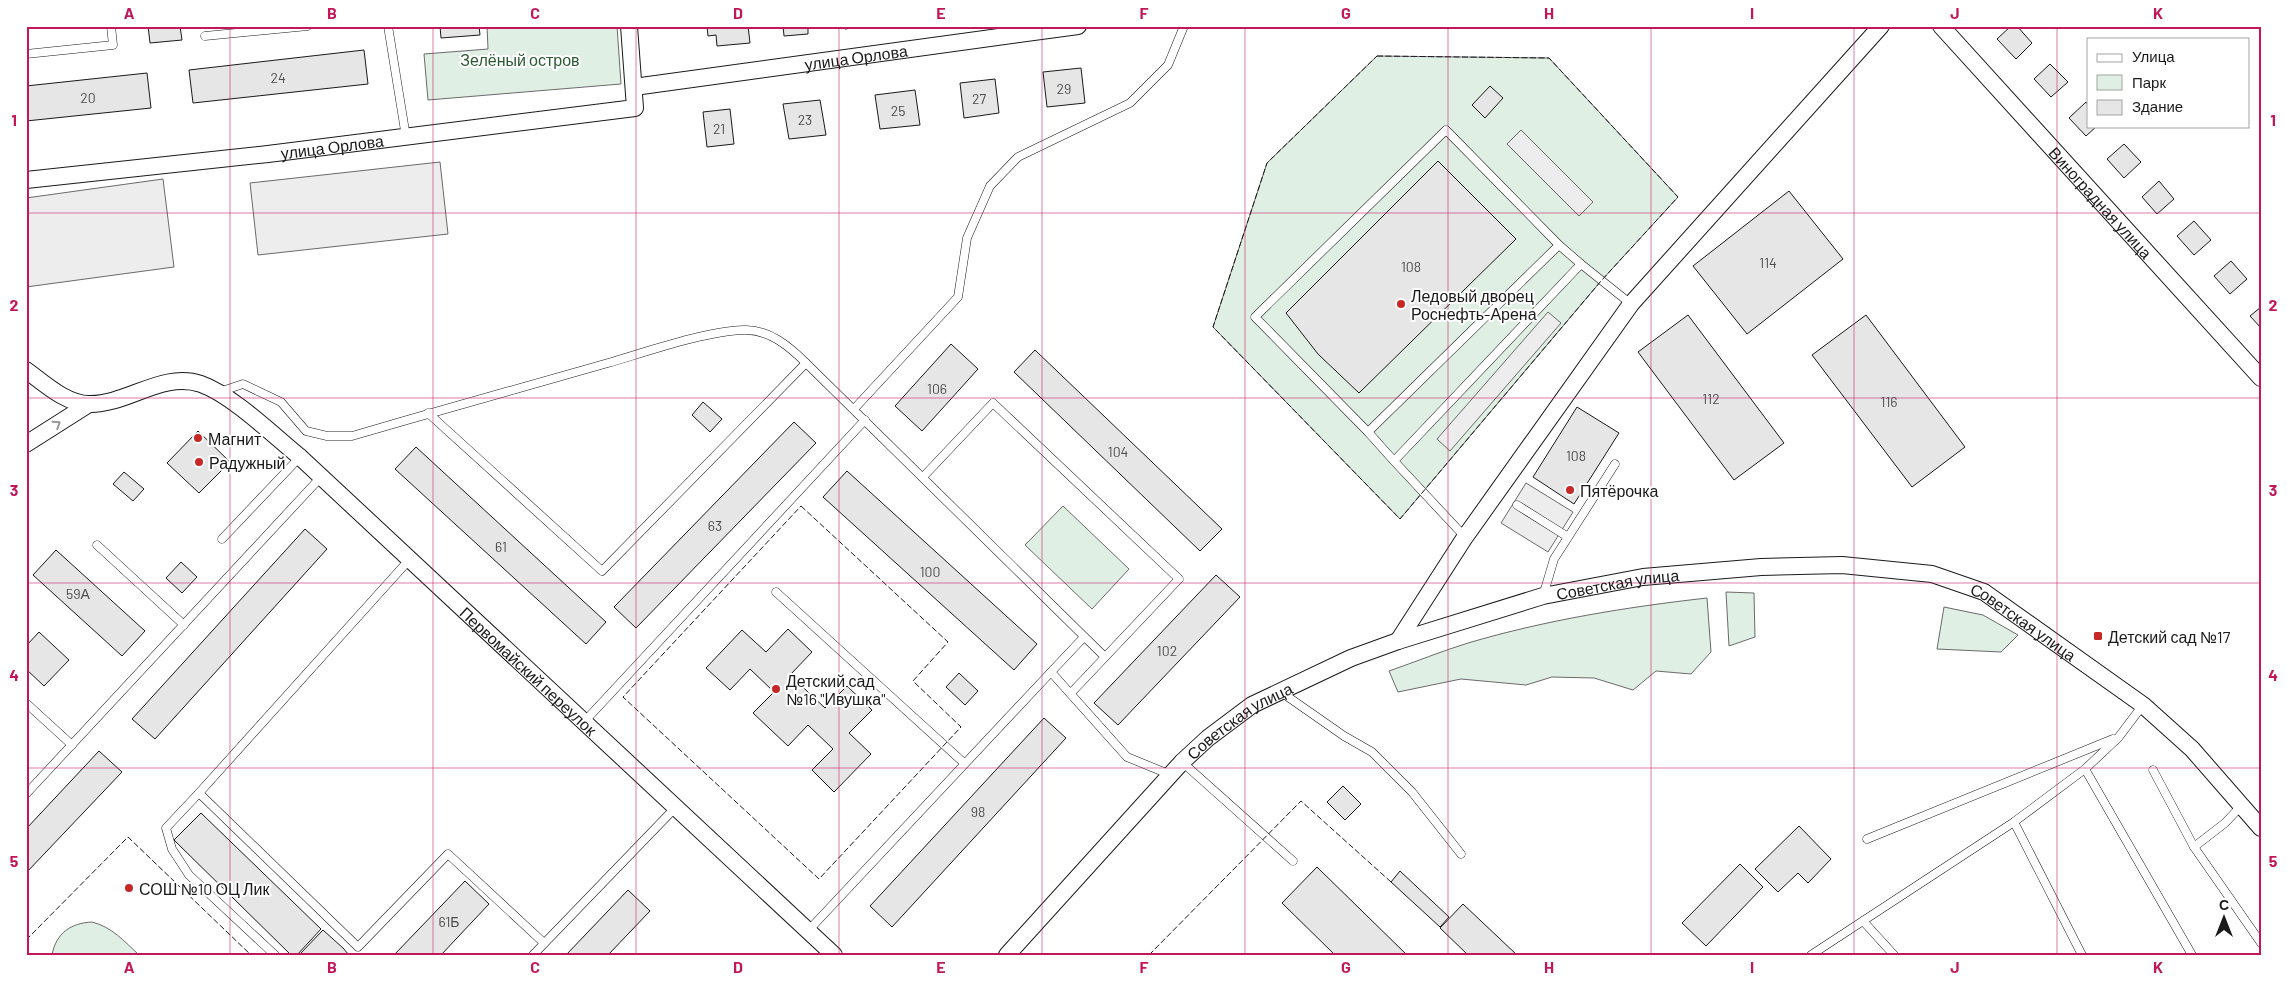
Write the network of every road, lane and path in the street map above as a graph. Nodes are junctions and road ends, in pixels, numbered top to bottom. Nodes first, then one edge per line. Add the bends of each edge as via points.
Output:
1 (111, 26) edge
2 (308, 26) edge
3 (388, 26) edge
4 (629, 26) edge
5 (1078, 26) edge
6 (1184, 26) edge
7 (1881, 26) edge
8 (1941, 26) edge
9 (204, 36) dead end
10 (26, 54) edge
11 (634, 87) junction
12 (406, 137) junction
13 (26, 180) edge
14 (1559, 245) junction
15 (1581, 264) junction
16 (1631, 304) junction
17 (806, 363) junction
18 (26, 370) edge
19 (2261, 378) edge
20 (219, 392) junction
21 (89, 404) junction
22 (854, 410) junction
23 (428, 413) junction
24 (865, 420) junction
25 (1368, 432) junction
26 (26, 444) edge
27 (300, 457) junction
28 (1394, 461) junction
29 (1616, 464) dead end
30 (321, 477) junction
31 (923, 477) junction
32 (1517, 505) dead end
33 (1465, 537) junction
34 (1568, 537) junction
35 (222, 538) dead end
36 (97, 545) dead end
37 (408, 560) junction
38 (776, 592) dead end
39 (1543, 596) junction
40 (184, 625) junction
41 (1084, 637) junction
42 (1398, 640) junction
43 (1105, 658) junction
44 (1051, 672) junction
45 (1281, 692) junction
46 (1071, 693) junction
47 (26, 703) edge
48 (2142, 705) junction
49 (584, 722) junction
50 (2118, 738) junction
51 (72, 745) junction
52 (1182, 762) junction
53 (964, 763) junction
54 (2085, 769) junction
55 (2153, 770) dead end
56 (1170, 775) junction
57 (198, 793) junction
58 (26, 794) edge
59 (2242, 806) junction
60 (675, 808) junction
61 (2259, 821) edge
62 (2014, 822) junction
63 (1867, 839) dead end
64 (2194, 847) junction
65 (1461, 854) dead end
66 (1292, 861) dead end
67 (1863, 921) junction
68 (808, 931) junction
69 (544, 943) junction
70 (2261, 943) edge
71 (276, 955) edge
72 (533, 955) edge
73 (834, 955) edge
74 (1007, 955) edge
75 (1811, 955) edge
76 (1894, 955) edge
77 (2082, 955) edge
78 (2192, 955) edge

1 - 10 lane via 113,45
2 - 9 lane
3 - 12 lane
4 - 11 street
5 - 11 street, улица Орлова
6 - 22 lane via 1168,66 1130,103 1018,157 990,186 967,238 958,297
7 - 16 street
8 - 19 street, Виноградная улица
11 - 12 street, улица Орлова via 636,108
12 - 13 street, улица Орлова
14 - 15 lane
14 - 25 lane
14 - 25 lane via 1446,130 1255,317
15 - 16 lane
15 - 28 lane
16 - 33 street
17 - 22 lane
17 - 23 lane via 792,348 771,336 746,329 695,339
17 - 23 lane via 602,571
18 - 21 street via 60,394
20 - 21 street, Первомайский переулок via 200,383 178,381 104,403
20 - 23 lane via 242,384 281,402 306,430 327,436 352,436
20 - 27 street, Первомайский переулок
26 -> 21 street
22 - 24 lane
24 - 31 lane
24 - 49 lane
25 - 28 lane
27 - 30 street, Первомайский переулок
27 - 35 lane
28 - 33 lane
29 - 34 lane
30 - 37 street, Первомайский переулок
30 - 40 lane
31 - 41 lane
31 - 43 lane via 993,403 1179,579
32 - 34 lane
33 - 42 street
34 - 39 lane via 1554,559
36 - 40 lane
37 - 49 street, Первомайский переулок
37 - 57 lane
38 - 53 lane
39 - 42 street, Советская улица
39 - 48 street, Советская улица via 1643,577 1761,567 1842,565 1932,574 1984,592
40 - 51 lane
41 - 43 lane
41 - 44 lane
42 - 45 street, Советская улица via 1351,658
43 - 46 lane
44 - 46 lane
44 - 53 lane
45 - 52 street, Советская улица via 1233,717
45 - 65 lane via 1372,752 1412,792
46 - 56 lane via 1127,756
47 - 51 lane
48 - 50 lane
48 - 59 street, Советская улица via 2192,749
49 - 60 street, Первомайский переулок
50 - 54 lane
50 - 63 lane
51 - 58 lane
52 - 56 street, Советская улица
52 - 66 lane
53 - 68 lane
54 - 62 lane
54 - 78 lane
55 - 64 lane
56 - 74 street, Советская улица
57 - 69 lane via 358,947 448,854
57 - 71 lane via 166,828 172,849 189,875
59 - 61 street, Советская улица
59 - 64 lane
60 - 68 street, Первомайский переулок
60 - 69 lane
62 - 67 lane
62 - 77 lane
64 - 70 lane
67 - 75 lane
67 - 76 lane
68 - 73 street, Первомайский переулок
69 - 72 lane

